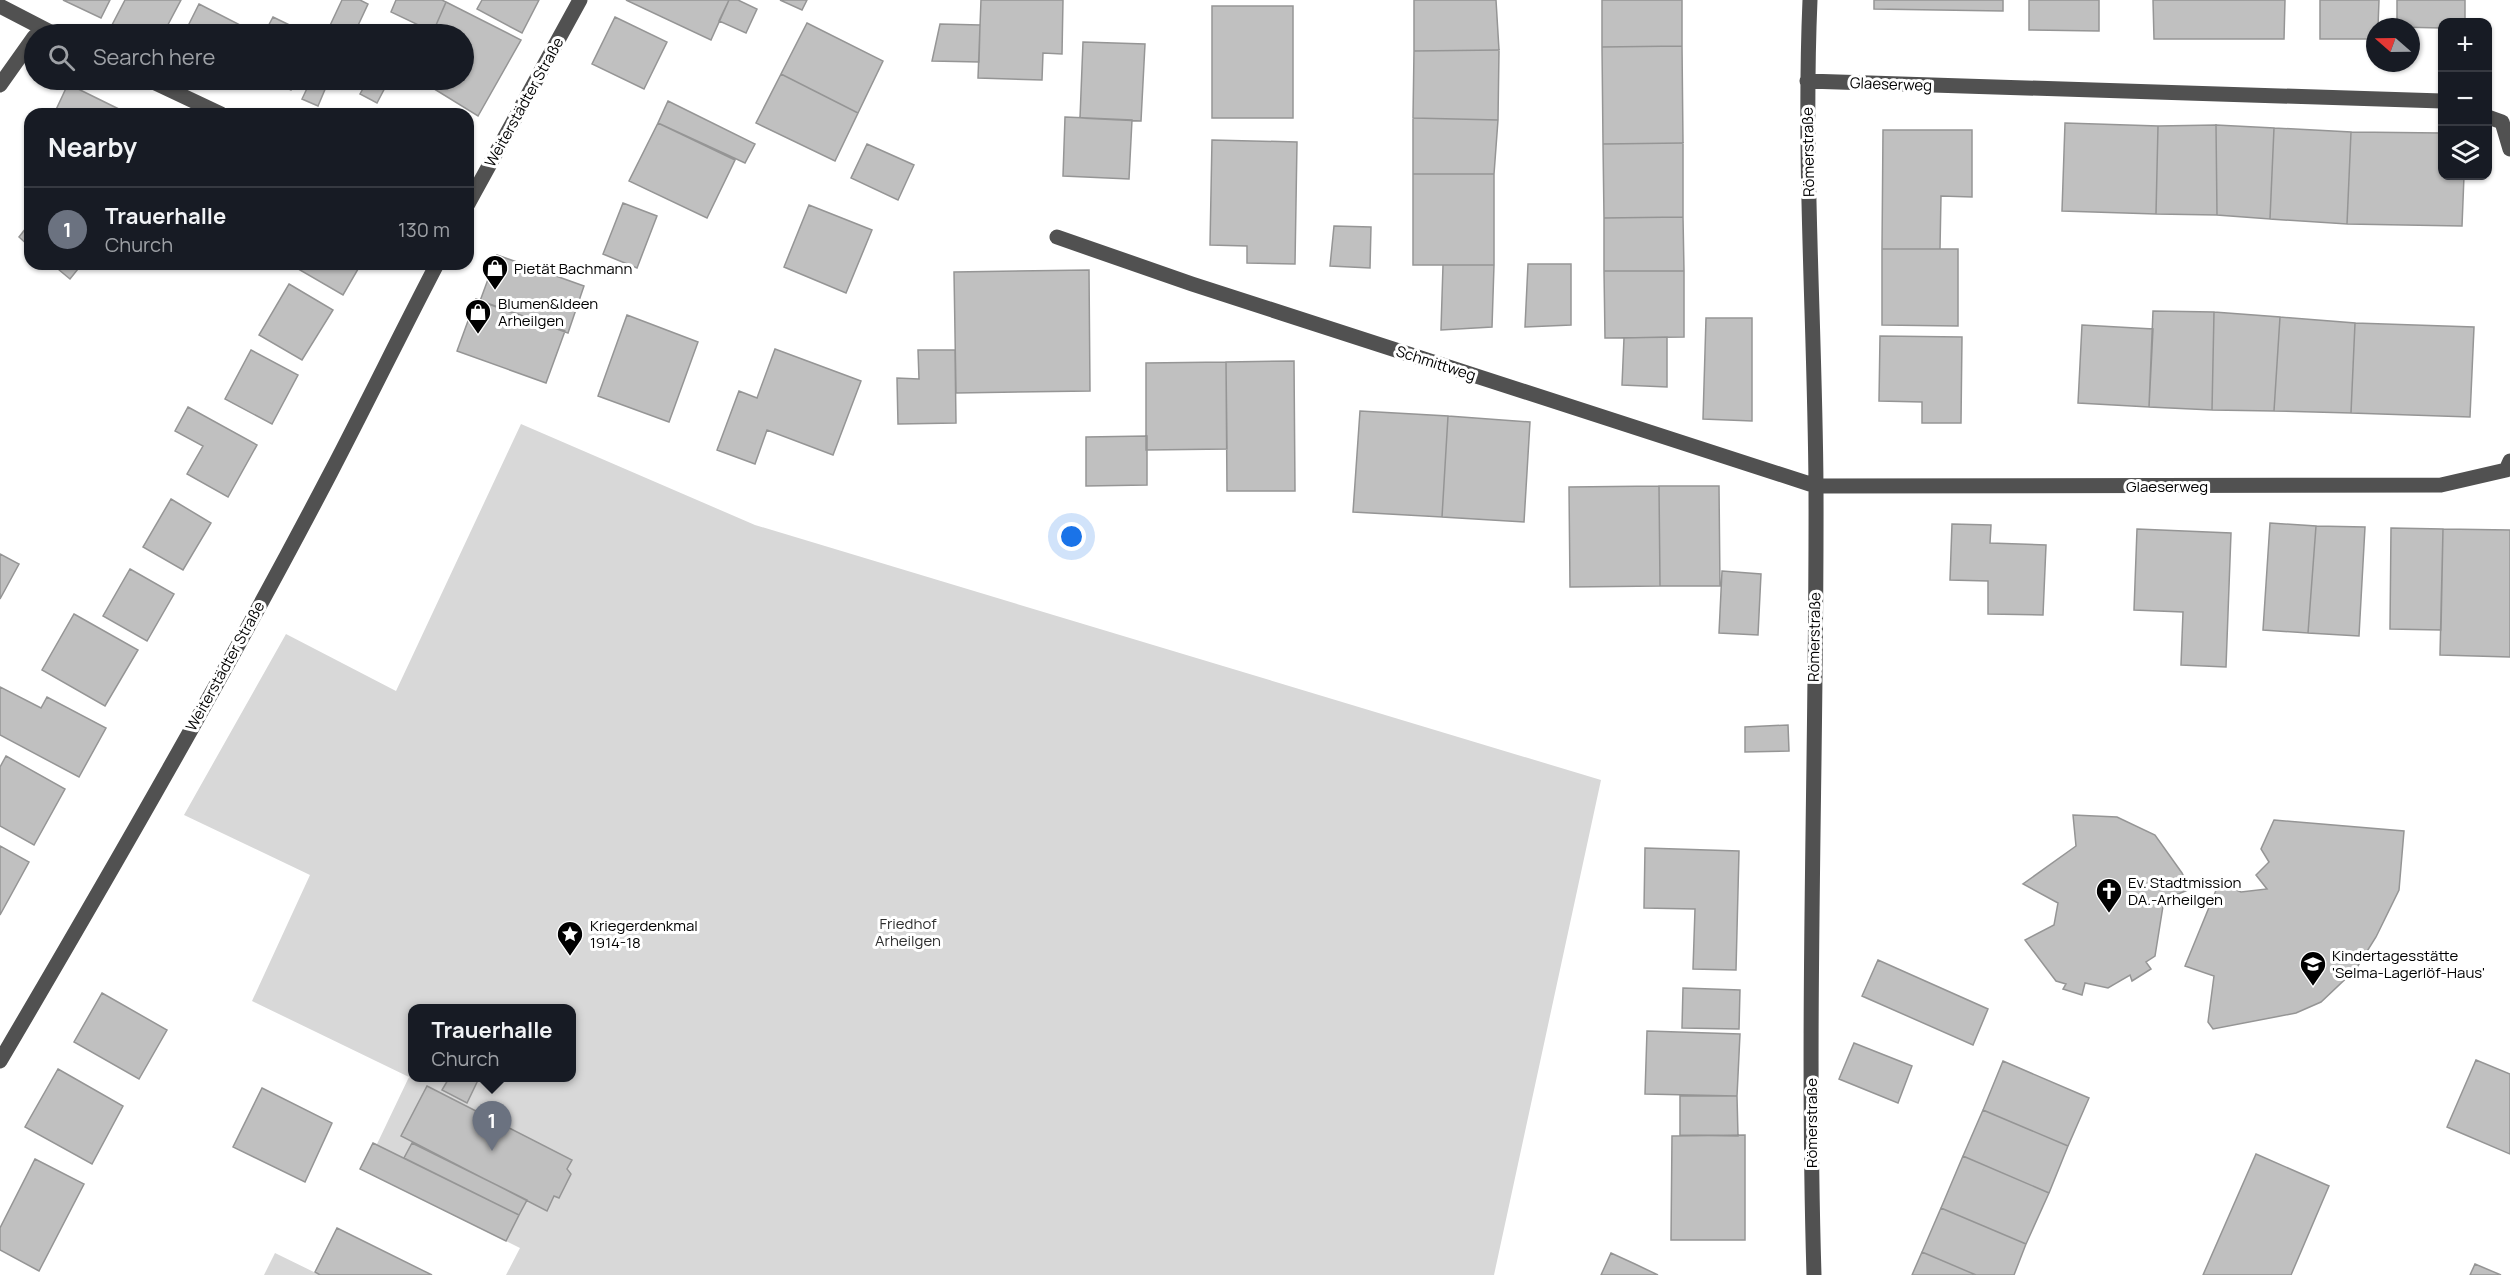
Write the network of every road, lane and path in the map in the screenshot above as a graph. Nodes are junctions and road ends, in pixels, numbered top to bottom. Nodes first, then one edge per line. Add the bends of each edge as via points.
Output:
1 (580, 0) edge
2 (1810, 0) edge
3 (0, 6) edge
4 (27, 24) edge
5 (24, 56) edge
6 (1807, 81) junction
7 (0, 85) edge
8 (170, 90) edge
9 (2438, 100) edge
10 (208, 108) edge
11 (2492, 119) edge
12 (2510, 149) edge
13 (474, 193) edge
14 (1057, 237) dead end
15 (433, 270) edge
16 (2510, 461) edge
17 (1816, 486) junction
18 (0, 1061) edge
19 (1814, 1275) edge

1 - 13 street, Weiterstädter Straße
2 - 6 street, Römerstraße
3 - 4 street
5 - 7 street
6 - 9 street, Glaeserweg
6 - 17 street, Römerstraße
8 - 10 street
11 - 12 street via 2502,122
14 - 17 street, Schmittweg
15 - 18 street, Weiterstädter Straße via 332,471 86,915
16 - 17 street, Glaeserweg via 2506,470 2441,485
17 - 19 street, Römerstraße via 1810,1147

